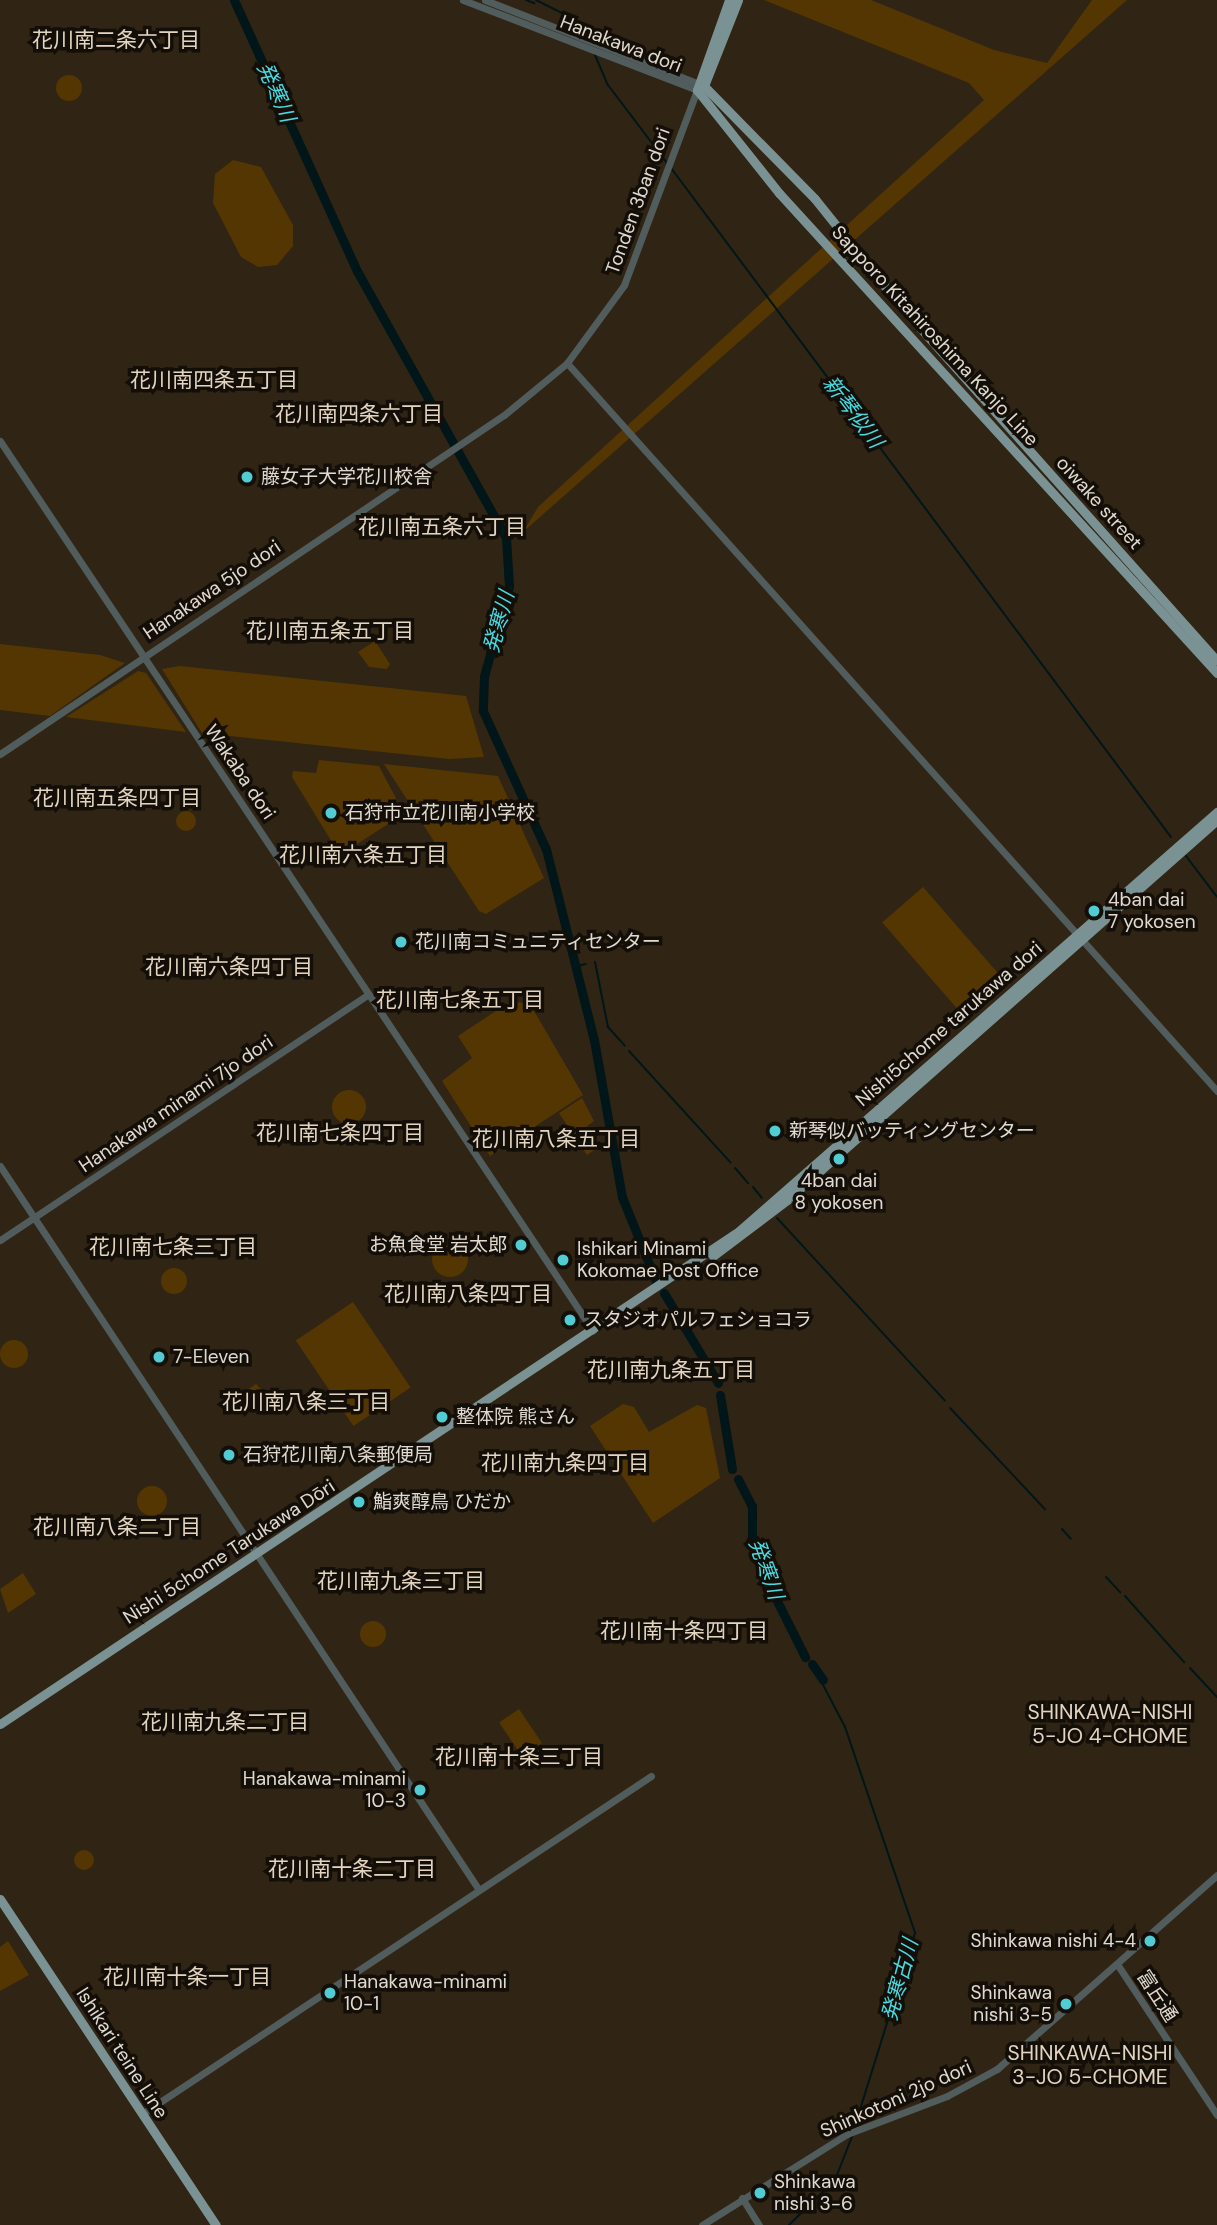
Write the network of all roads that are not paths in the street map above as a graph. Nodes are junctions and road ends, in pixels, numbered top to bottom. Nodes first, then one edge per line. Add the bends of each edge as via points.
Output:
1 (463, 0) edge
2 (485, 0) edge
3 (729, 0) edge
4 (738, 0) edge
5 (599, 48) junction
6 (699, 86) junction
7 (567, 363) junction
8 (469, 437) joint
9 (0, 441) edge
10 (144, 656) junction
11 (1217, 662) edge
12 (1217, 673) edge
13 (0, 754) edge
14 (1217, 811) edge
15 (1217, 820) edge
16 (1079, 937) junction
17 (369, 994) junction
18 (1217, 1091) edge
19 (0, 1166) edge
20 (34, 1218) junction
21 (0, 1240) edge
22 (652, 1293) joint
23 (593, 1331) junction
24 (257, 1554) junction
25 (0, 1724) edge
26 (651, 1776) dead end
27 (1217, 1875) edge
28 (480, 1890) junction
29 (0, 1899) edge
30 (1117, 1964) junction
31 (142, 2114) junction
32 (1217, 2115) edge
33 (742, 2199) junction
34 (216, 2225) edge
35 (702, 2225) edge
36 (759, 2225) edge

1 - 5 street, Hanakawa dori via 584,47
2 - 5 street, Hanakawa dori
3 - 6 main road
4 - 6 main road
5 - 6 street, Hanakawa dori
6 - 7 street, Tonden 3ban dori via 624,285
6 - 11 main road, oiwake street via 815,199 899,304
6 - 12 main road, Sapporo Kitahiroshima Kanjo Line via 779,193
7 - 8 street, Tonden 3ban dori
7 - 16 street
8 - 10 street, Hanakawa 5jo dori
9 - 10 street, Wakaba dori
10 - 13 street, Hanakawa 5jo dori
10 - 17 street, Wakaba dori
14 - 16 main road, Nishi5chome tarukawa dori
15 - 16 main road, Nishi5chome tarukawa dori
16 - 18 street
16 - 22 main road, Nishi5chome tarukawa dori via 787,1200
17 - 20 street, Hanakawa minami 7jo dori
17 - 23 street, Wakaba dori
19 - 20 street
20 - 21 street, Hanakawa minami 7jo dori
20 - 24 street
22 - 23 main road, Nishi 5chome Tarukawa Dōri
23 - 24 main road, Nishi 5chome Tarukawa Dōri
24 - 25 main road, Nishi 5chome Tarukawa Dōri
24 - 28 street
26 - 28 street
27 - 30 street, Shinkotoni 2jo dori
28 - 31 street
29 - 31 main road, Ishikari teine Line
30 - 32 street, 富丘通
30 - 33 street, Shinkotoni 2jo dori via 973,2084 847,2134
31 - 34 main road, Ishikari teine Line
33 - 35 street, Shinkotoni 2jo dori
33 - 36 street

